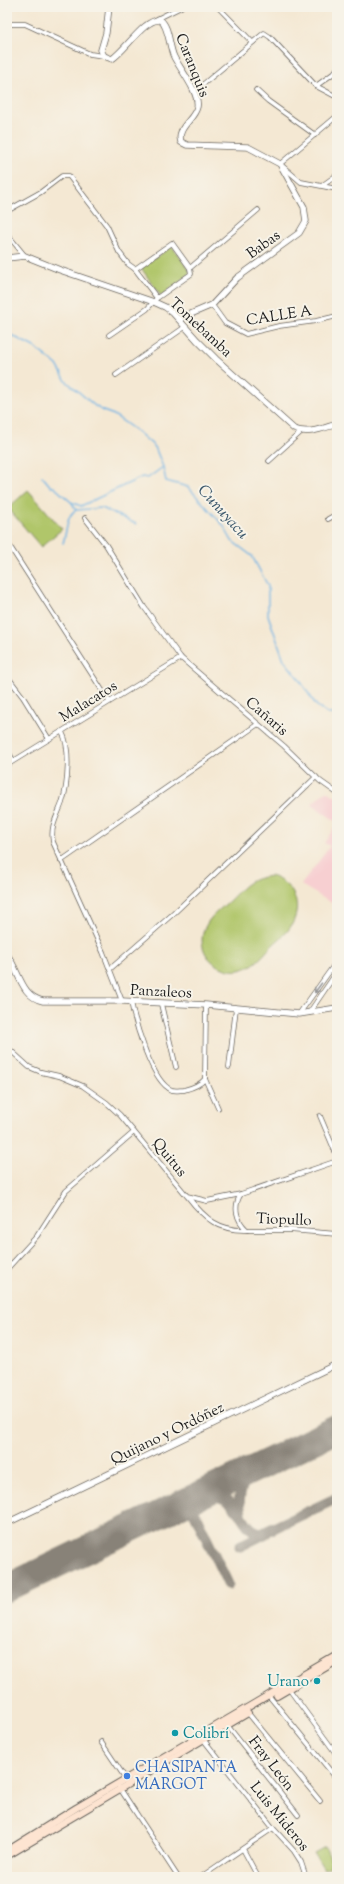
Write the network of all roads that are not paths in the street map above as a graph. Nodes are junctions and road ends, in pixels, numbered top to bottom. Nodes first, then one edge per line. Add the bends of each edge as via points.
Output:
1 (109, 7) edge
2 (180, 7) edge
3 (218, 7) edge
4 (157, 19) junction
5 (7, 24) edge
6 (252, 42) junction
7 (104, 56) junction
8 (337, 69) edge
9 (316, 86) junction
10 (256, 90) dead end
11 (194, 92) junction
12 (337, 97) edge
13 (337, 116) edge
14 (315, 135) junction
15 (280, 164) junction
16 (337, 176) edge
17 (323, 185) junction
18 (337, 189) edge
19 (258, 210) dead end
20 (7, 211) edge
21 (7, 234) edge
22 (25, 256) junction
23 (7, 258) edge
24 (190, 268) junction
25 (134, 269) junction
26 (155, 300) junction
27 (212, 305) junction
28 (337, 316) edge
29 (179, 319) junction
30 (185, 326) junction
31 (109, 335) dead end
32 (116, 374) dead end
33 (337, 424) edge
34 (302, 432) junction
35 (269, 461) dead end
36 (337, 514) edge
37 (85, 518) dead end
38 (328, 519) dead end
39 (7, 542) edge
40 (181, 658) junction
41 (7, 676) edge
42 (109, 701) junction
43 (258, 724) junction
44 (62, 732) junction
45 (48, 739) junction
46 (7, 750) edge
47 (13, 760) junction
48 (7, 765) edge
49 (316, 777) junction
50 (337, 793) edge
51 (61, 861) junction
52 (7, 955) edge
53 (337, 961) edge
54 (110, 969) junction
55 (331, 970) junction
56 (337, 972) edge
57 (122, 1001) junction
58 (131, 1002) junction
59 (161, 1004) junction
60 (206, 1005) junction
61 (236, 1008) junction
62 (337, 1008) edge
63 (309, 1013) junction
64 (299, 1014) junction
65 (7, 1047) edge
66 (176, 1067) dead end
67 (229, 1067) dead end
68 (205, 1078) junction
69 (218, 1108) dead end
70 (320, 1116) dead end
71 (134, 1132) junction
72 (337, 1156) edge
73 (337, 1161) edge
74 (241, 1194) junction
75 (187, 1196) junction
76 (247, 1230) junction
77 (337, 1234) edge
78 (7, 1269) edge
79 (337, 1364) edge
80 (7, 1523) edge
81 (337, 1656) edge
82 (337, 1661) edge
83 (290, 1689) junction
84 (270, 1697) junction
85 (248, 1713) junction
86 (227, 1725) junction
87 (202, 1737) junction
88 (101, 1742) dead end
89 (337, 1755) edge
90 (126, 1779) junction
91 (337, 1779) edge
92 (119, 1786) junction
93 (320, 1801) dead end
94 (298, 1815) dead end
95 (273, 1828) junction
96 (242, 1849) junction
97 (7, 1851) edge
98 (7, 1856) edge
99 (178, 1877) edge
100 (201, 1877) edge
101 (258, 1877) edge
102 (306, 1877) edge

1 - 7 street via 101,50
2 - 4 street
3 - 6 street
4 - 7 street via 145,26 119,55 112,59
4 - 11 street, Caranquis via 163,22 171,49
5 - 7 street via 25,24 90,54
6 - 9 street via 263,33 270,37
6 - 11 street
8 - 9 street
9 - 12 street
10 - 14 street
11 - 15 street, Caranquis via 197,107 181,132 181,142 210,147 248,147
13 - 14 street
14 - 15 street
15 - 17 street, Caranquis via 301,182
15 - 27 street, Babas via 304,207 306,221 303,228 237,278
16 - 17 street
17 - 18 street, Caranquis
19 - 24 street
20 - 25 street via 41,192 62,176 69,176 107,226 119,252
21 - 22 street
22 - 23 street, Tomebamba
22 - 26 street, Tomebamba via 60,270
24 - 25 street via 172,243
24 - 26 street via 189,276
25 - 26 street
26 - 29 street, Tomebamba
26 - 31 street via 147,309
27 - 28 street, CALLE A via 225,323 246,334
27 - 29 street, Babas
29 - 30 street, Tomebamba
30 - 32 street
30 - 34 street, Tomebamba via 216,359 294,429
33 - 34 street
34 - 35 street
36 - 38 street
37 - 40 street, Cañaris via 106,545 144,606
39 - 42 street
40 - 42 street, Malacatos
40 - 43 street, Cañaris
41 - 45 street
42 - 44 street, Malacatos
43 - 49 street, Cañaris
43 - 51 street
44 - 45 street, Malacatos
44 - 51 street via 66,750 66,779 62,802 51,831
45 - 47 street, Malacatos
46 - 47 street
47 - 48 street, Malacatos
49 - 50 street, Cañaris
49 - 54 street via 174,913
51 - 54 street
52 - 57 street, Panzaleos via 28,993 34,998 43,1001
53 - 55 street
54 - 57 street
55 - 56 street
55 -> 64 street
56 - 63 street
57 - 58 street, Panzaleos
58 - 59 street, Panzaleos
58 - 68 street via 140,1039 152,1066 167,1087 172,1090 190,1089
59 - 60 street, Panzaleos
59 - 66 street
60 - 61 street, Panzaleos
60 - 68 street
61 - 64 street, Panzaleos
61 - 67 street
62 - 63 street, Panzaleos
63 - 64 street, Panzaleos
65 - 71 street, Quitus via 29,1067 59,1076 99,1097 120,1115
68 - 69 street
70 - 72 street
71 - 75 street, Quitus
71 - 78 street via 66,1192 37,1236
73 - 74 street, Quitus
74 - 75 street, Quitus via 207,1201
74 - 76 street, Tiopullo via 236,1208 239,1220
75 - 76 street via 218,1226 231,1230
76 - 77 street, Tiopullo
79 - 80 street, Quijano y Ordóñez
81 - 84 main road
82 - 83 main road
83 - 84 main road
83 - 89 street
84 - 85 main road
84 - 87 main road
84 - 91 street
85 - 86 main road
85 - 93 street
86 - 87 main road
86 - 94 street, Fray León
87 - 90 main road
87 - 92 main road
87 - 95 street, Luis Mideros
88 - 90 street
90 - 92 main road
92 - 97 main road
92 - 98 main road
92 - 99 street
95 - 96 street
95 - 102 street, Luis Mideros via 301,1862
96 - 100 street
96 - 101 street

